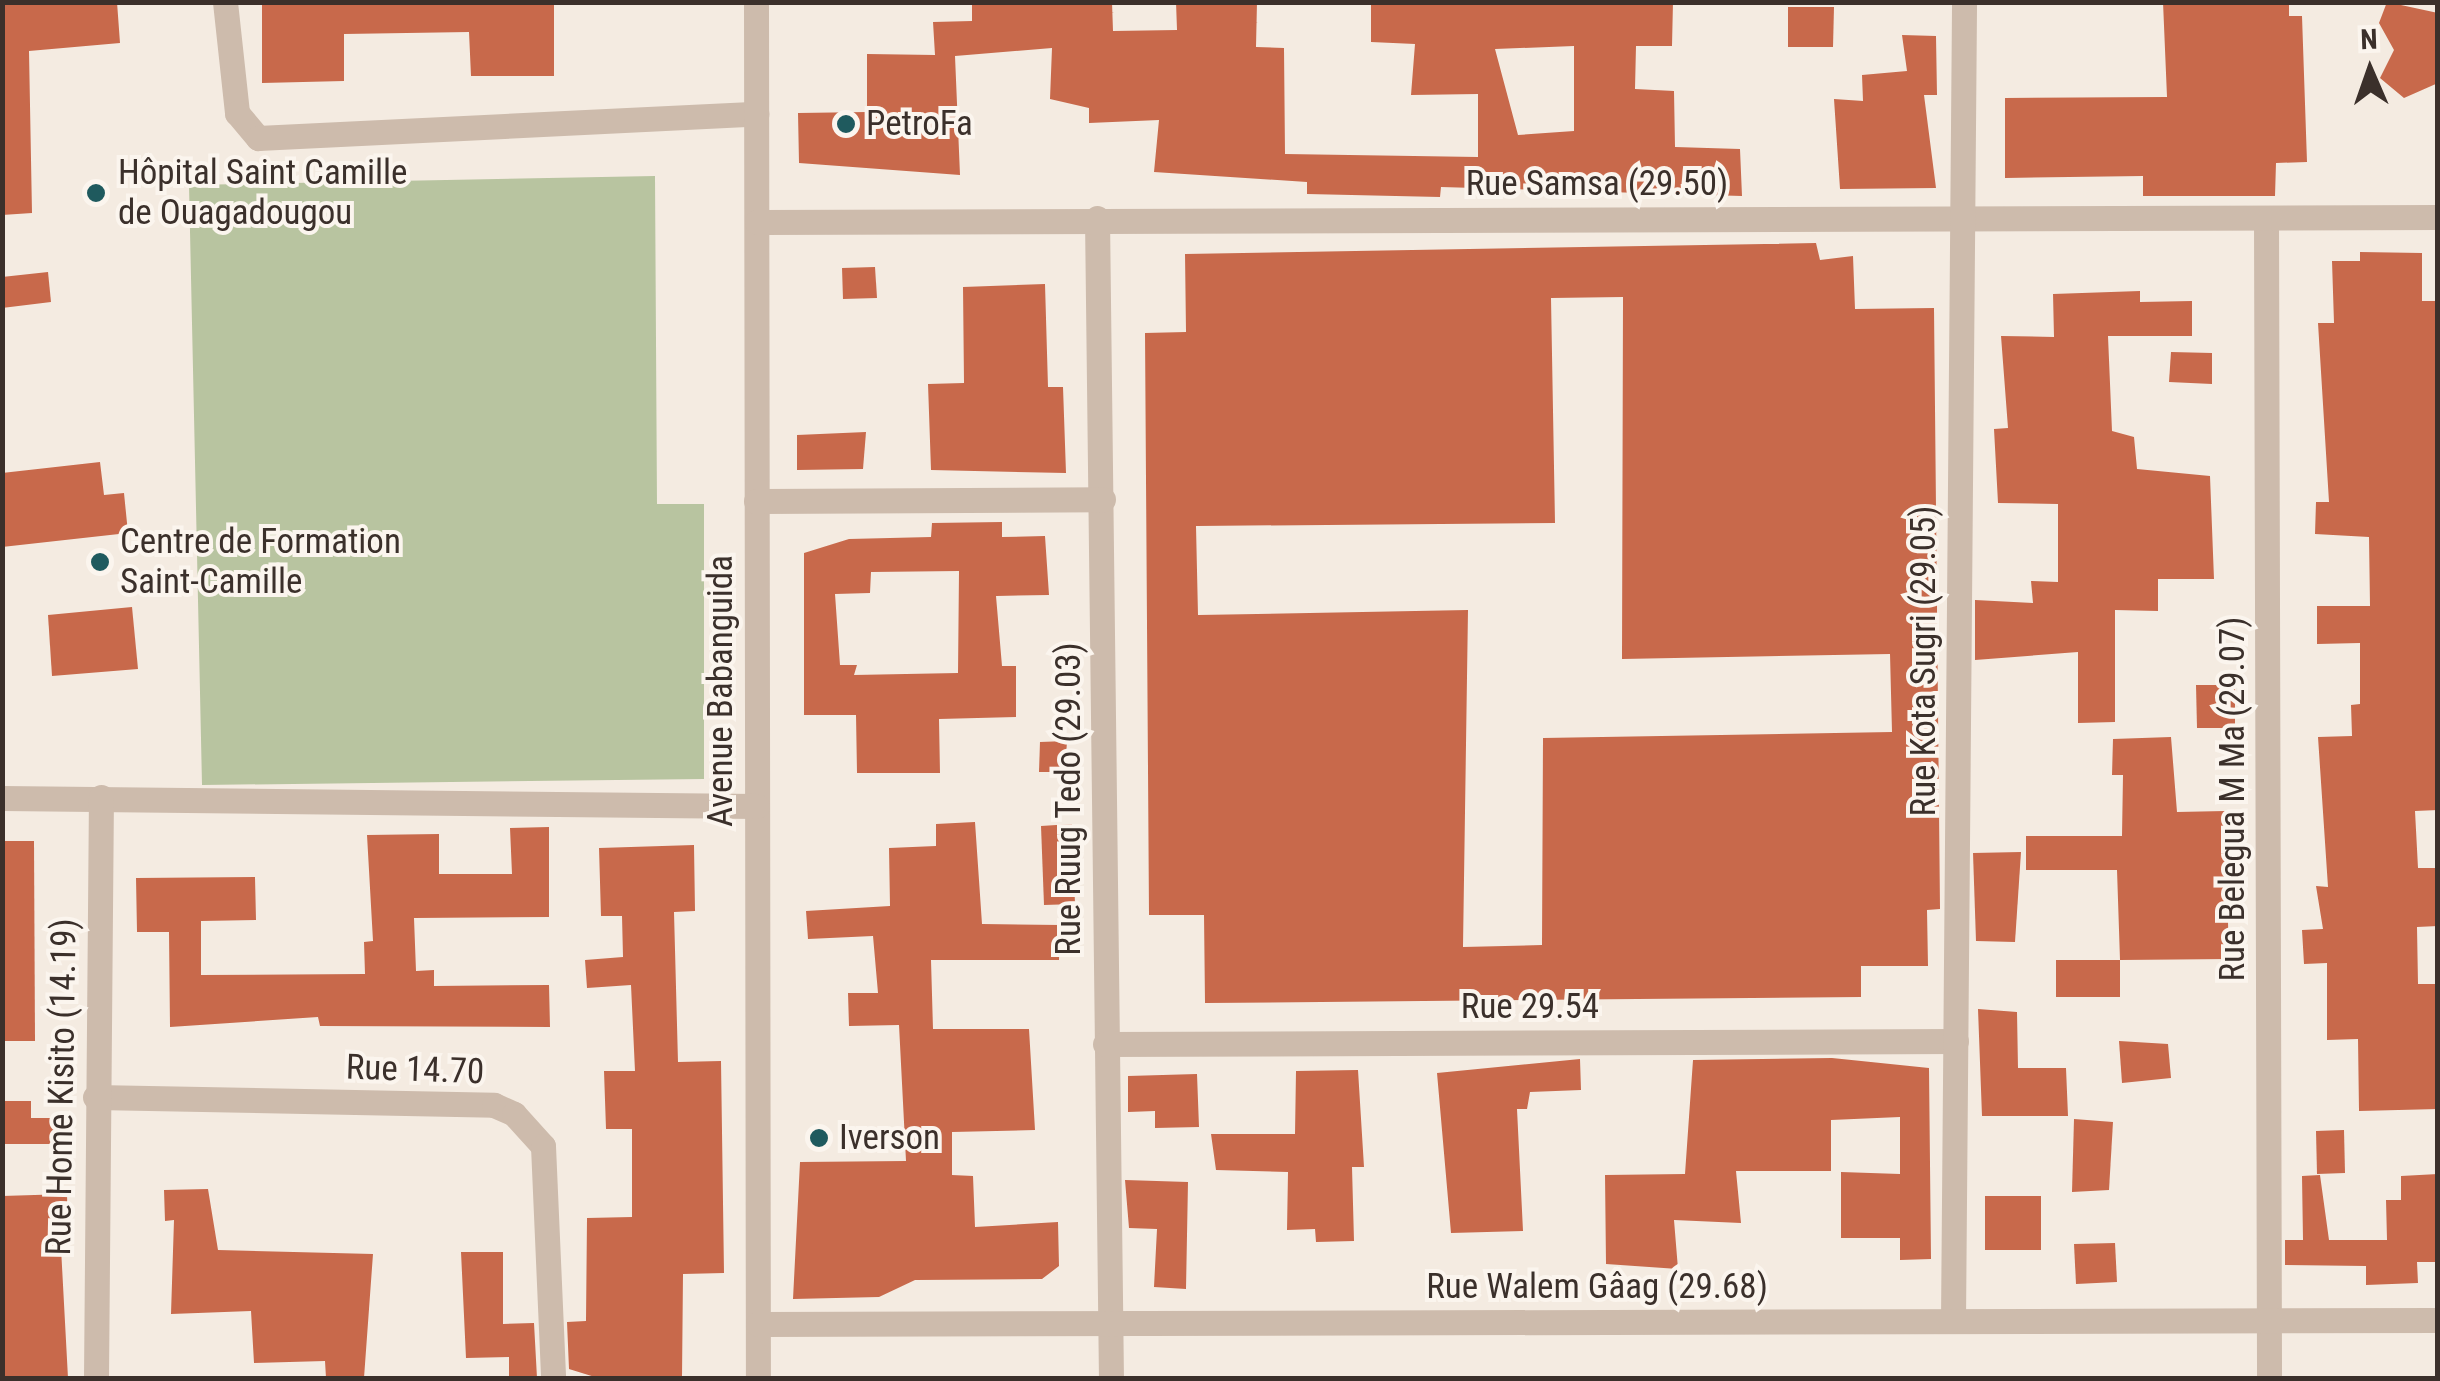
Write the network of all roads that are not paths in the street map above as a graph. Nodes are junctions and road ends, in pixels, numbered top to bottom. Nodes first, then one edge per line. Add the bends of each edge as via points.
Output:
1 (226, 2) edge
2 (756, 2) edge
3 (1964, 2) edge
4 (756, 114) junction
5 (1097, 218) junction
6 (2438, 218) edge
7 (2266, 219) junction
8 (1962, 220) junction
9 (757, 222) junction
10 (1103, 499) junction
11 (756, 501) junction
12 (101, 797) junction
13 (2, 798) edge
14 (757, 806) junction
15 (1956, 1041) junction
16 (1105, 1044) junction
17 (95, 1098) junction
18 (2269, 1320) junction
19 (2438, 1320) edge
20 (1953, 1321) junction
21 (1110, 1323) junction
22 (758, 1324) junction
23 (96, 1378) edge
24 (554, 1378) edge
25 (758, 1378) edge
26 (1110, 1378) edge
27 (2269, 1378) edge

1 - 4 street via 238,114 258,138
2 - 4 street, Avenue Babanguida
3 - 8 street, Rue Kota Sugri (29.05)
4 - 9 street, Avenue Babanguida
5 - 8 street, Rue Samsa (29.50)
5 - 9 street, Rue Samsa (29.50)
5 - 10 street, Rue Ruug Tedo (29.03)
6 - 7 street, Rue Samsa (29.50)
7 - 8 street, Rue Samsa (29.50)
7 - 18 street, Rue Belegua M Ma (29.07)
8 - 15 street, Rue Kota Sugri (29.05)
9 - 11 street, Avenue Babanguida
10 - 11 street
10 - 16 street, Rue Ruug Tedo (29.03)
11 - 14 street, Avenue Babanguida
12 - 13 street
12 - 14 street
12 - 17 street, Rue Home Kisito (14.19)
14 - 22 street, Avenue Babanguida
15 - 16 street, Rue 29.54
15 - 20 street, Rue Kota Sugri (29.05)
16 - 21 street, Rue Ruug Tedo (29.03)
17 - 23 street, Rue Home Kisito (14.19)
17 - 24 street, Rue 14.70 via 494,1105 523,1119 543,1146
18 - 19 street, Rue Walem Gâag (29.68)
18 - 20 street, Rue Walem Gâag (29.68)
18 - 27 street, Rue Belegua M Ma (29.07)
20 - 21 street, Rue Walem Gâag (29.68)
21 - 22 street, Rue Walem Gâag (29.68)
21 - 26 street, Rue Ruug Tedo (29.03)
22 - 25 street, Avenue Babanguida

